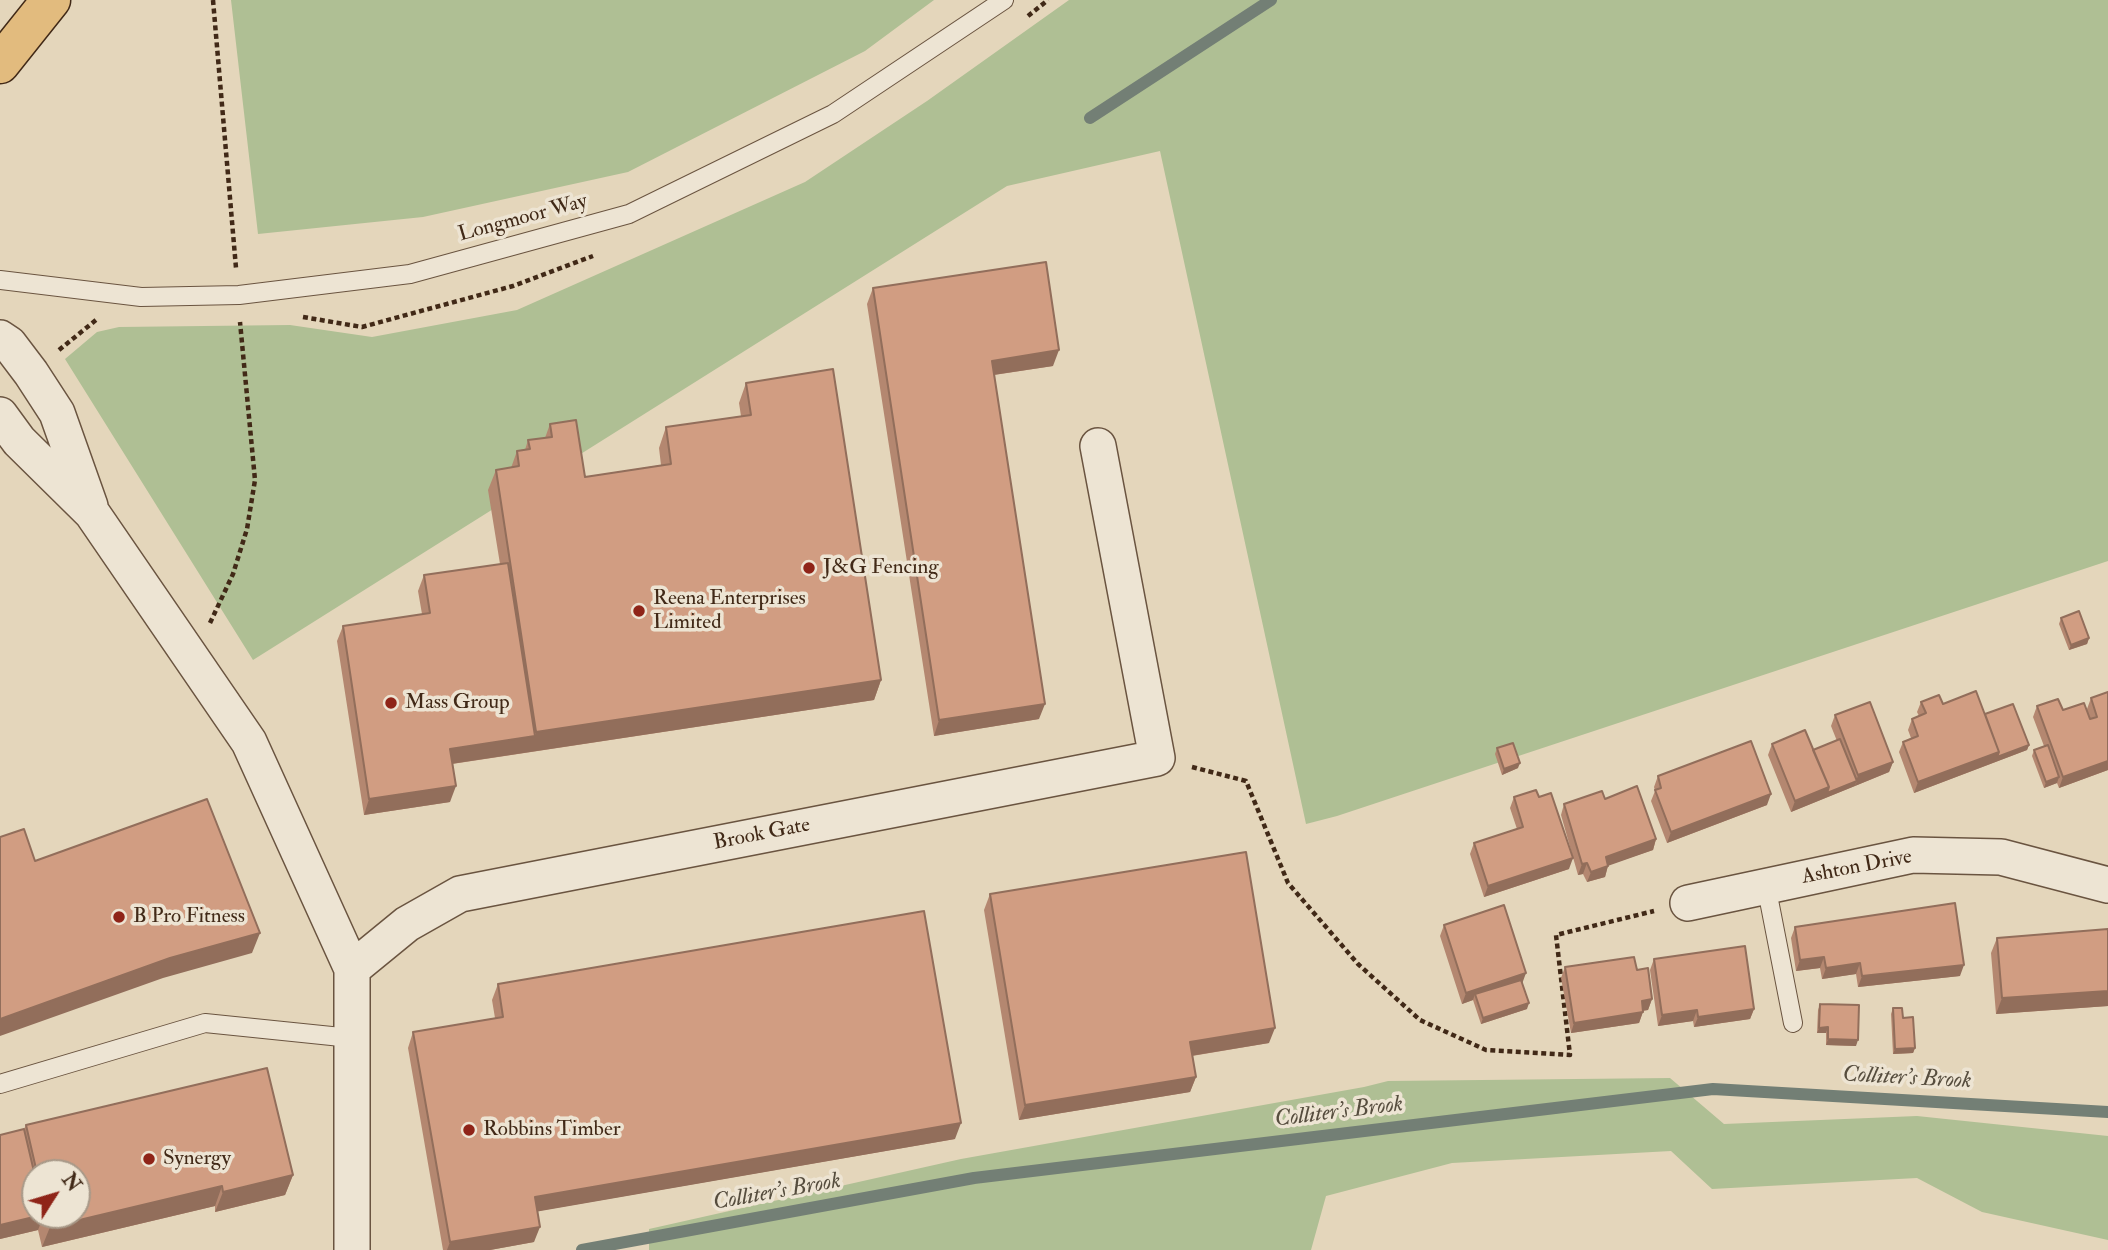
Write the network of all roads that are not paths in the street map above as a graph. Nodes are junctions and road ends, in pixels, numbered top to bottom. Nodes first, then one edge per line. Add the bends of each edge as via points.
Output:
1 (51, 0) edge
2 (1004, 0) edge
3 (0, 64) edge
4 (0, 280) edge
5 (0, 338) edge
6 (0, 415) edge
7 (1098, 446) dead end
8 (92, 513) junction
9 (1766, 885) junction
10 (2108, 886) edge
11 (1688, 903) road end
12 (352, 969) junction
13 (1793, 1023) dead end
14 (351, 1038) junction
15 (0, 1084) edge
16 (352, 1250) edge

1 - 3 highway
2 - 4 lane, Longmoor Way via 833,114 629,214 410,274 239,295 141,297
5 - 8 street via 9,344 57,413
6 - 8 street via 19,441
7 - 12 street, Brook Gate via 1157,758 460,894 407,924
8 - 12 street via 249,742
9 - 10 street, Ashton Drive via 1913,855 2001,857
9 - 11 street, Ashton Drive
9 - 13 lane
12 - 14 street
14 - 15 lane via 205,1023
14 - 16 street

